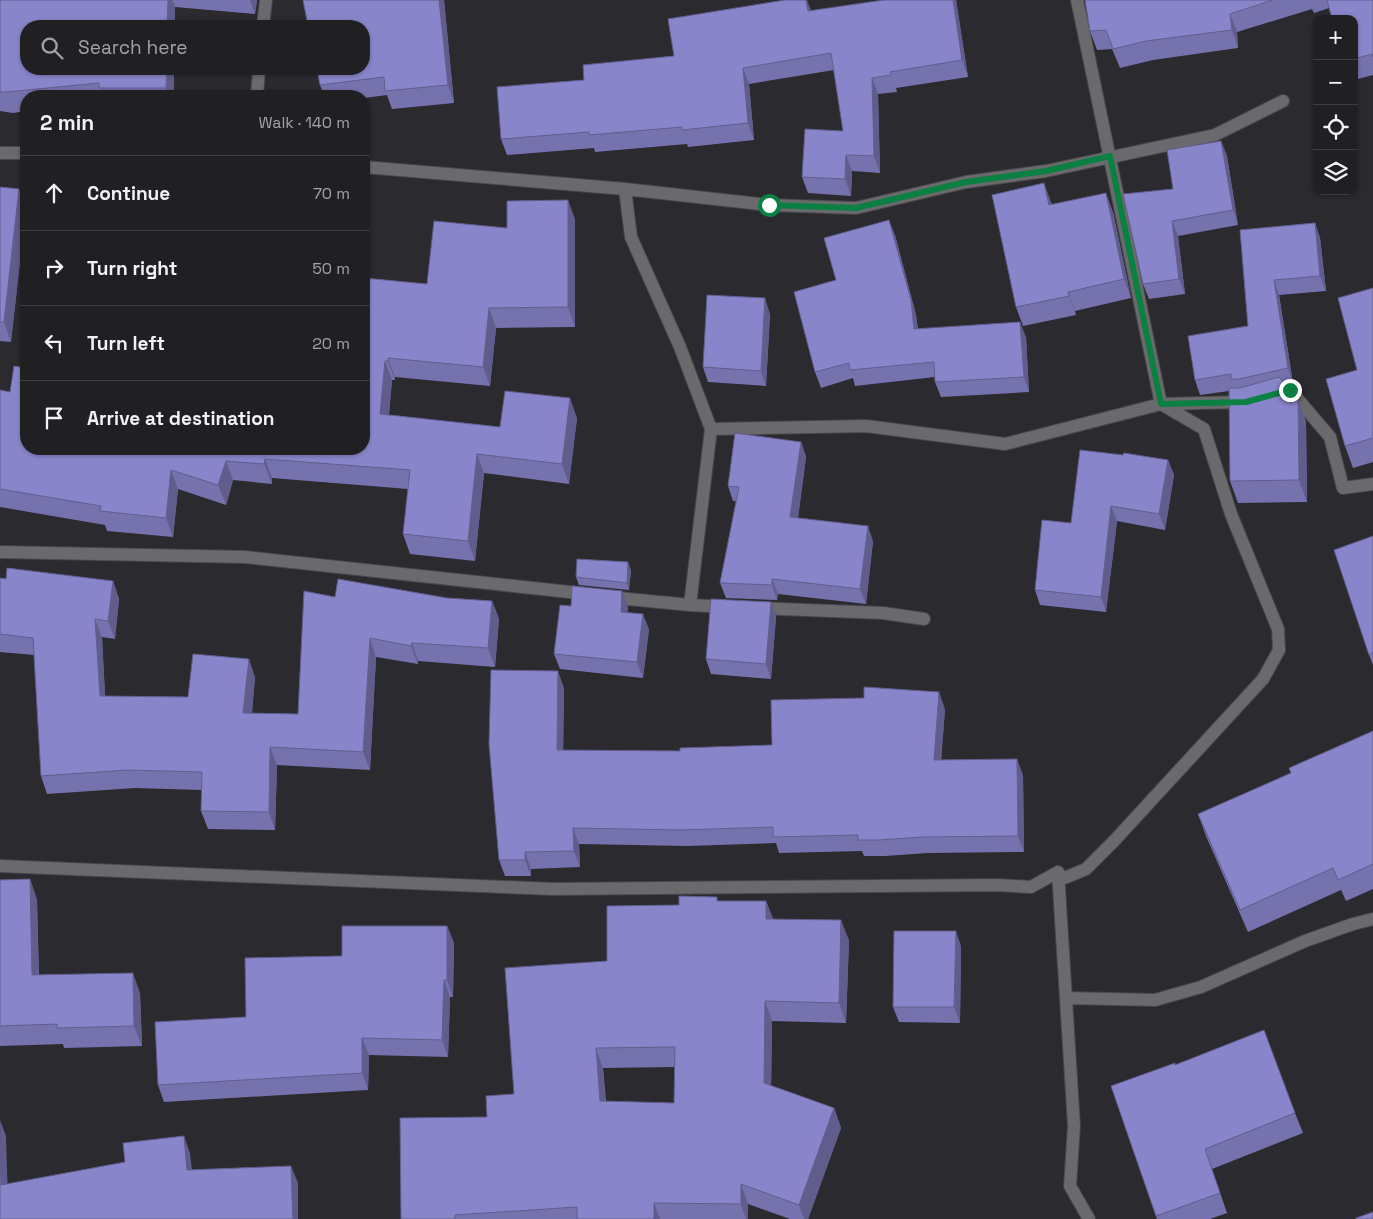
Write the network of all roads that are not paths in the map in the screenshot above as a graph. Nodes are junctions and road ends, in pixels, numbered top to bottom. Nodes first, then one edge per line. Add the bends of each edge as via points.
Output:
1 (266, 0) edge
2 (1077, 0) edge
3 (264, 20) edge
4 (259, 75) edge
5 (258, 90) edge
6 (1283, 101) dead end
7 (0, 153) edge
8 (20, 153) edge
9 (1110, 156) junction
10 (370, 168) edge
11 (625, 189) junction
12 (1272, 395) edge
13 (1254, 399) edge
14 (1161, 404) junction
15 (710, 428) junction
16 (1373, 484) edge
17 (0, 552) edge
18 (690, 605) junction
19 (924, 619) dead end
20 (0, 866) edge
21 (1058, 872) junction
22 (1373, 919) edge
23 (1066, 998) junction
24 (1086, 1218) edge

1 - 3 street
2 - 9 street
4 - 5 street
6 - 9 street via 1215,135
7 - 8 street
9 - 11 street via 1046,171 966,182 856,208 769,205
9 - 14 street
10 - 11 street
11 - 15 street via 631,237 680,347
12 - 16 street via 1290,390 1330,437 1343,488
13 - 14 street via 1246,402
14 - 15 street via 1005,444 866,426
14 - 21 street via 1204,429 1231,514 1278,629 1279,650 1263,679 1114,841 1086,869 1062,879
15 - 18 street
17 - 18 street via 245,557
18 - 19 street via 883,613
20 - 21 street via 552,889 1031,887
21 - 23 street
22 - 23 street via 1305,941 1201,987 1155,1000
23 - 24 street via 1074,1126 1070,1186

